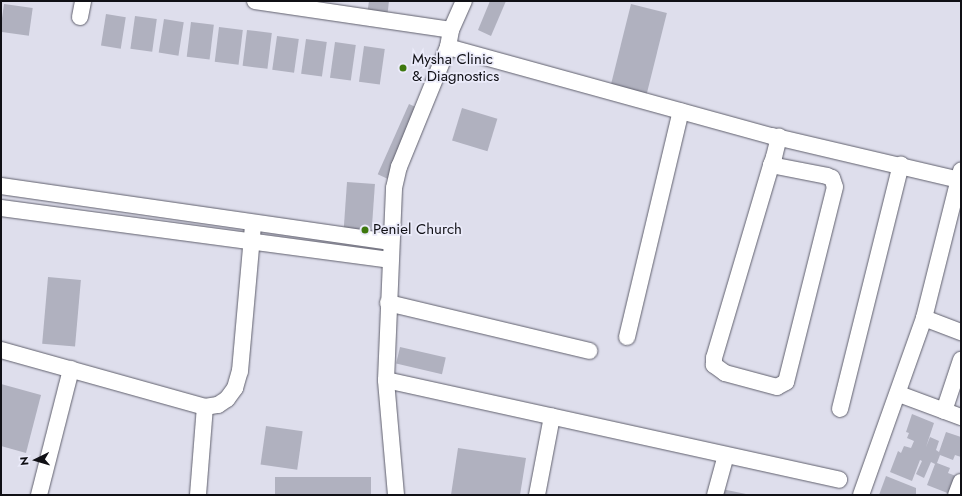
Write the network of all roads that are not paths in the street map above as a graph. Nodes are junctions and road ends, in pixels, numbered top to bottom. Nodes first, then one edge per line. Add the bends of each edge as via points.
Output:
1 (83, 1) edge
2 (255, 1) edge
3 (464, 1) edge
4 (80, 17) dead end
5 (451, 30) junction
6 (448, 47) junction
7 (681, 110) junction
8 (779, 138) junction
9 (770, 165) junction
10 (901, 165) junction
11 (960, 176) edge
12 (1, 186) edge
13 (1, 208) edge
14 (253, 224) junction
15 (250, 242) junction
16 (391, 242) junction
17 (390, 260) junction
18 (388, 303) junction
19 (924, 318) junction
20 (961, 332) edge
21 (627, 337) dead end
22 (1, 350) edge
23 (589, 351) dead end
24 (961, 360) edge
25 (71, 369) junction
26 (386, 380) junction
27 (898, 394) junction
28 (205, 407) junction
29 (840, 408) dead end
30 (944, 411) junction
31 (552, 416) junction
32 (961, 417) edge
33 (726, 455) junction
34 (839, 480) dead end
35 (961, 482) edge
36 (39, 495) edge
37 (198, 495) edge
38 (396, 495) edge
39 (537, 495) edge
40 (715, 495) edge
41 (862, 495) edge
42 (956, 495) edge

1 - 4 street
2 - 5 street
3 - 5 street
5 - 6 street
6 - 7 street
6 - 16 street via 399,167 394,188
7 - 8 street
7 - 21 street
8 - 9 street
8 - 10 street
9 - 9 street via 714,365 725,373 777,387 786,382 835,187 832,178 827,176
10 - 11 street
10 - 29 street
11 - 19 street
12 - 14 street
13 - 15 street
14 - 15 street
14 - 16 street
15 - 17 street
15 - 28 street via 238,379 227,399 218,405
16 - 17 street
17 - 18 street
18 - 23 street
18 - 26 street
19 - 20 street
19 - 27 street
22 - 25 street
24 - 30 street
25 - 28 street
25 - 36 street
26 - 31 street
26 - 38 street
27 - 30 street
27 - 41 street
28 - 37 street
30 - 32 street
31 - 33 street
31 - 39 street
33 - 34 street
33 - 40 street
35 - 42 street

